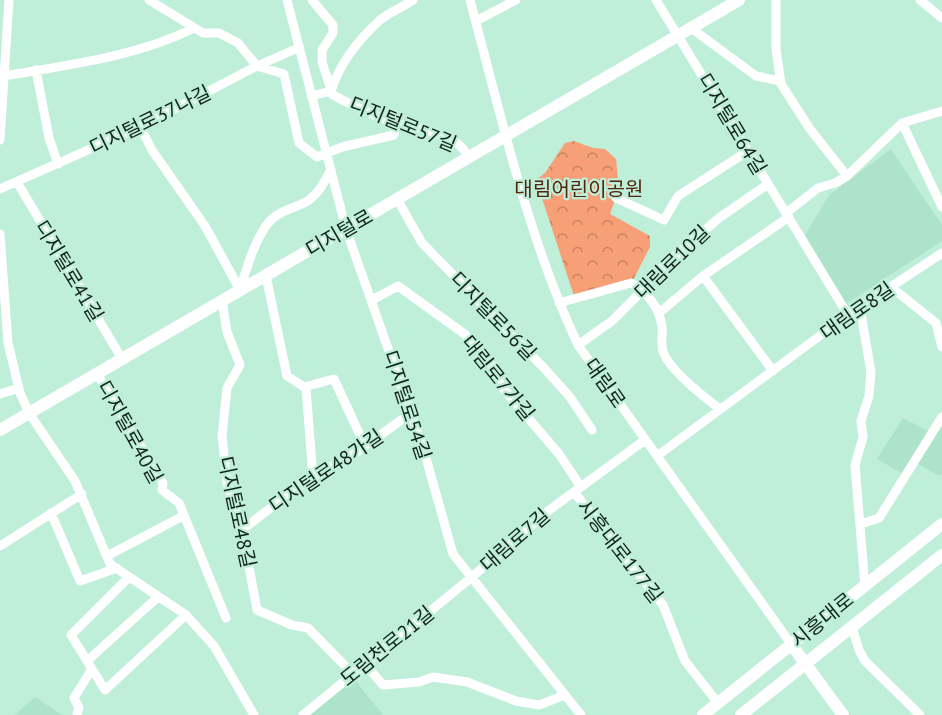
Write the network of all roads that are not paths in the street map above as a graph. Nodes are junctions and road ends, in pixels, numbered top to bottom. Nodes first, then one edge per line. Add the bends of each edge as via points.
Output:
1 (9, 0) edge
2 (149, 0) edge
3 (287, 0) edge
4 (312, 0) edge
5 (413, 0) edge
6 (470, 0) edge
7 (516, 0) edge
8 (656, 0) edge
9 (739, 0) edge
10 (776, 0) edge
11 (920, 0) edge
12 (942, 18) edge
13 (476, 21) junction
14 (194, 28) junction
15 (691, 28) junction
16 (3, 36) edge
17 (678, 36) junction
18 (298, 48) junction
19 (257, 66) junction
20 (36, 70) junction
21 (4, 76) junction
22 (780, 81) junction
23 (331, 91) junction
24 (311, 96) junction
25 (942, 111) edge
26 (396, 122) junction
27 (902, 123) junction
28 (140, 127) junction
29 (507, 136) junction
30 (0, 140) edge
31 (748, 151) junction
32 (326, 154) junction
33 (468, 158) junction
34 (58, 164) junction
35 (331, 170) junction
36 (847, 176) junction
37 (17, 182) junction
38 (768, 184) junction
39 (0, 189) edge
40 (616, 198) dead end
41 (397, 200) junction
42 (942, 207) edge
43 (787, 215) junction
44 (346, 229) junction
45 (0, 234) edge
46 (942, 253) edge
47 (266, 276) junction
48 (703, 276) junction
49 (891, 287) junction
50 (240, 290) junction
51 (642, 291) junction
52 (372, 300) junction
53 (222, 301) junction
54 (559, 303) junction
55 (860, 308) junction
56 (659, 313) junction
57 (848, 315) junction
58 (578, 345) junction
59 (942, 347) edge
60 (122, 359) junction
61 (773, 371) junction
62 (97, 374) junction
63 (304, 387) junction
64 (19, 388) junction
65 (0, 394) edge
66 (720, 410) junction
67 (29, 413) junction
68 (411, 413) junction
69 (942, 417) edge
70 (0, 430) edge
71 (592, 430) dead end
72 (645, 440) junction
73 (365, 446) junction
74 (657, 456) junction
75 (313, 478) junction
76 (578, 489) junction
77 (82, 494) junction
78 (51, 513) junction
79 (183, 516) junction
80 (861, 524) junction
81 (942, 524) edge
82 (242, 530) junction
83 (0, 546) edge
84 (942, 555) edge
85 (107, 556) junction
86 (117, 568) junction
87 (129, 577) junction
88 (472, 578) junction
89 (865, 586) junction
90 (158, 597) junction
91 (186, 615) junction
92 (225, 618) dead end
93 (852, 627) junction
94 (791, 644) junction
95 (365, 664) junction
96 (806, 664) junction
97 (90, 665) junction
98 (353, 674) junction
99 (565, 695) junction
100 (718, 703) junction
101 (77, 715) edge
102 (254, 715) edge
103 (303, 715) edge
104 (581, 715) edge
105 (703, 715) edge
106 (741, 715) edge
107 (843, 715) edge
108 (920, 715) edge

1 - 16 street
2 - 14 street
3 - 18 street, 디지털로54길
4 - 23 street, 디지털로57길 via 333,25 333,33 322,50
5 - 23 street via 382,19 353,49 337,73
6 - 13 street, 대림로
7 - 13 street
8 - 17 street
9 - 15 main road, 디지털로
10 - 22 street
11 - 12 street
13 - 29 street, 대림로
14 - 19 street via 203,33 219,33 238,43
14 - 20 street via 126,53
15 - 17 main road, 디지털로
15 - 22 street via 756,76
16 - 21 street
17 - 29 main road, 디지털로
17 - 31 street, 디지털로64길
18 - 19 street, 디지털로37나길
18 - 24 street, 디지털로54길
19 - 28 street, 디지털로37나길
19 - 32 street via 284,74 299,143 317,157
20 - 21 street
20 - 34 street
21 - 30 street
22 - 36 street via 810,129
23 - 24 street
23 - 26 street, 디지털로57길 via 349,105
24 - 32 street, 디지털로54길
25 - 27 street
26 - 32 street via 394,135
26 - 33 street, 디지털로57길 via 450,138 464,148
27 - 36 street
27 - 42 street
28 - 34 street, 디지털로37나길
28 - 50 street via 205,226
29 - 33 main road, 디지털로
29 - 54 street, 대림로
31 - 38 street, 디지털로64길
31 - 40 street via 678,196 664,220
32 - 35 street, 디지털로54길
33 - 41 main road, 디지털로
34 - 37 street, 디지털로37나길
35 - 44 street, 디지털로54길
35 - 50 street via 309,200 270,219 256,241
36 - 43 street via 818,188
37 - 39 street, 디지털로37나길
37 - 60 street, 디지털로41길
38 - 43 street, 디지털로64길
38 - 51 street, 대림로10길 via 719,218 655,273
41 - 44 main road, 디지털로
41 - 71 street, 디지털로56길 via 422,243 543,367
43 - 48 street
43 - 57 street, 디지털로64길
44 - 47 main road, 디지털로
44 - 52 street, 디지털로54길
45 - 64 street via 8,343
46 - 49 street, 대림로8길
47 - 50 main road, 디지털로
47 - 63 street via 284,369 292,381
48 - 56 street
48 - 61 street
49 - 55 street, 대림로8길
49 - 59 street via 936,323
50 - 53 main road, 디지털로
51 - 54 street via 631,283
51 - 56 street
51 - 58 street, 대림로10길 via 612,321
52 - 68 street, 디지털로54길
52 - 76 street, 대림로7가길 via 398,286 466,335 492,365 501,386 559,454
53 - 60 main road, 디지털로
53 - 82 street, 디지털로48길 via 227,332 240,364 227,388 222,435 226,483
54 - 58 street, 대림로
55 - 57 street, 대림로8길
55 - 80 street via 871,372 861,421 863,437 855,465
56 - 66 street via 664,355 693,388
57 - 61 street, 대림로8길
58 - 72 street, 대림로
60 - 62 main road, 디지털로
61 - 66 street, 대림로8길
62 - 67 main road, 디지털로
62 - 79 street, 디지털로40길 via 163,483 162,490 179,503
63 - 73 street via 334,379
63 - 75 street
64 - 65 street
64 - 67 street
66 - 74 street, 대림로8길
67 - 70 main road, 디지털로
67 - 77 street
68 - 73 street, 디지털로48가길
68 - 88 street, 디지털로54길 via 453,554
69 - 80 street via 879,518
72 - 74 street, 대림로
72 - 76 street, 대림로7길
73 - 75 street, 디지털로48가길
74 - 94 street, 대림로
75 - 82 street, 디지털로48가길
76 - 88 street, 대림로7길
76 - 100 street, 시흥대로177길 via 663,605 685,661
77 - 78 street
77 - 85 street
78 - 83 street
78 - 86 street via 80,580
79 - 85 street
79 - 92 street, 디지털로40길
80 - 89 street
81 - 89 main road, 시흥대로
82 - 98 street, 디지털로48길 via 257,609 308,628
84 - 93 main road, 시흥대로
85 - 86 street
86 - 87 street
87 - 90 street
87 - 97 street via 71,635
88 - 95 street, 도림천로21길
88 - 99 street, 디지털로54길
89 - 94 main road, 시흥대로
90 - 91 street
90 - 97 street
91 - 97 street via 105,690
91 - 102 street via 214,646
93 - 96 main road, 시흥대로
93 - 108 street via 866,661
94 - 96 main road, 대림로
94 - 100 main road, 시흥대로
95 - 98 street, 도림천로21길
95 - 99 street via 383,685 433,677 467,682 539,705
96 - 106 main road, 시흥대로
96 - 107 main road, 대림로
97 - 101 street via 74,698 79,708
98 - 103 street, 도림천로21길
99 - 104 street, 디지털로54길
100 - 105 main road, 시흥대로

